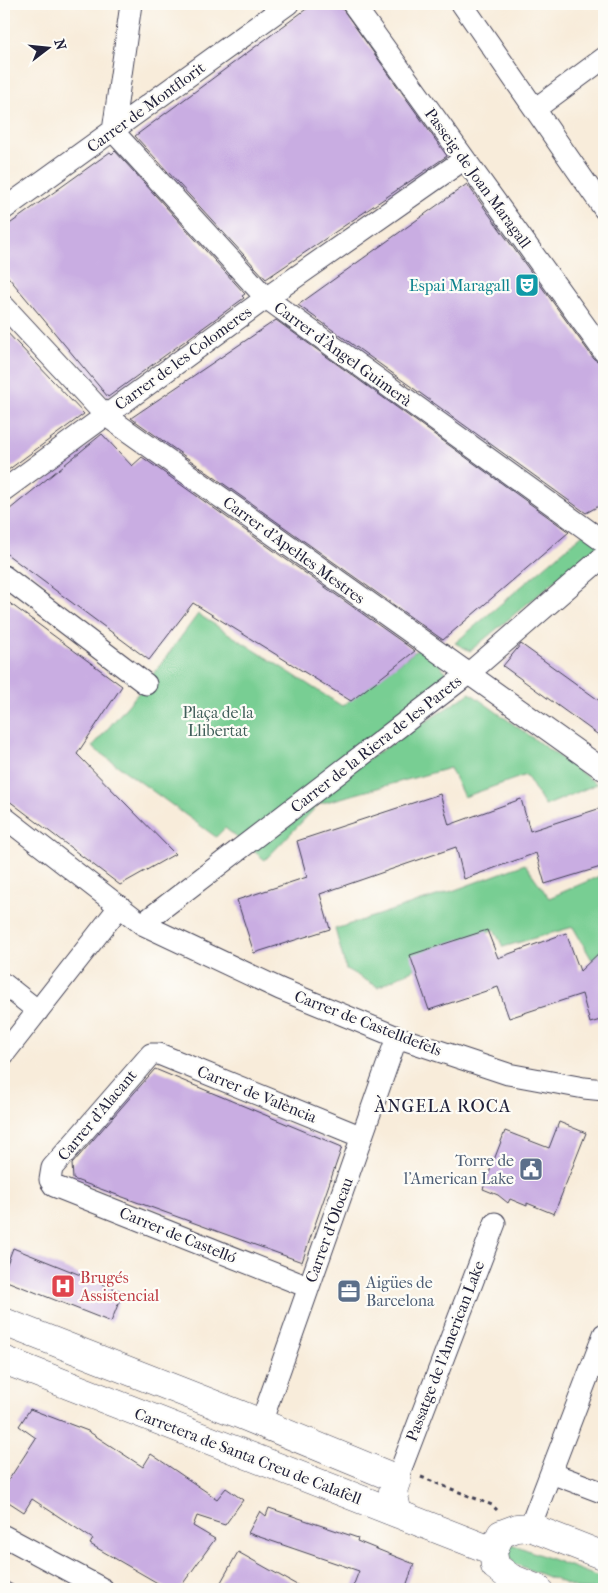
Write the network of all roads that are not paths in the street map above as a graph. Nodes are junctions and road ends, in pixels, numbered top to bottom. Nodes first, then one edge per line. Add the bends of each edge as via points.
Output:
1 (132, 4) edge
2 (288, 4) edge
3 (353, 4) edge
4 (462, 4) edge
5 (604, 58) edge
6 (536, 109) junction
7 (113, 131) junction
8 (463, 160) junction
9 (4, 209) edge
10 (604, 209) edge
11 (266, 298) junction
12 (4, 306) edge
13 (604, 352) edge
14 (105, 415) junction
15 (4, 490) edge
16 (604, 542) edge
17 (604, 556) edge
18 (4, 576) edge
19 (468, 674) junction
20 (146, 684) dead end
21 (604, 770) edge
22 (4, 817) edge
23 (120, 906) junction
24 (142, 924) junction
25 (4, 984) edge
26 (38, 1011) junction
27 (397, 1037) junction
28 (4, 1054) edge
29 (151, 1054) joint
30 (604, 1090) edge
31 (362, 1136) junction
32 (50, 1180) joint
33 (495, 1223) dead end
34 (308, 1287) junction
35 (4, 1322) edge
36 (604, 1334) edge
37 (4, 1360) edge
38 (261, 1423) junction
39 (551, 1473) junction
40 (397, 1479) junction
41 (604, 1493) edge
42 (398, 1514) junction
43 (530, 1527) junction
44 (4, 1536) edge
45 (493, 1551) junction
46 (604, 1556) edge
47 (103, 1589) edge
48 (538, 1589) edge

1 - 7 street
2 - 7 street, Carrer de Montflorit
3 - 8 street, Passeig de Joan Maragall
4 - 6 street
5 - 6 street
6 - 10 street
7 - 9 street, Carrer de Montflorit
7 - 11 street, Carrer d'Àngel Guimerà
8 - 11 street, Carrer de les Colomeres
8 - 13 street, Passeig de Joan Maragall
11 - 14 street, Carrer de les Colomeres
11 - 16 street, Carrer d'Àngel Guimerà
12 - 14 street, Carrer d'Apel·les Mestres
14 - 15 street, Carrer de les Colomeres
14 - 19 street, Carrer d'Apel·les Mestres
17 - 19 street, Carrer de la Riera de les Parets
18 - 20 street
19 - 21 street, Carrer d'Apel·les Mestres
19 - 24 street, Carrer de la Riera de les Parets
22 - 23 street, Carrer de Castelldefels
23 - 24 street, Carrer de Castelldefels
23 - 26 street
24 - 27 street, Carrer de Castelldefels via 280,989
25 - 26 street
26 - 28 street
27 - 30 street, Carrer de Castelldefels via 508,1074
27 - 31 street, Carrer d'Olocau
29 - 31 street, Carrer de València via 159,1054
29 - 32 street, Carrer d'Alacant via 52,1168
31 - 34 street, Carrer d'Olocau
32 - 34 street, Carrer de Castelló via 54,1186
33 - 40 street, Passatge de l'American Lake
34 - 38 street, Carrer d'Olocau
35 - 38 street
36 - 39 street
37 - 42 street, Carretera de Santa Creu de Calafell
38 - 40 street
39 - 41 street
39 - 43 street
40 - 42 street via 393,1491
42 - 45 street, Carretera de Santa Creu de Calafell
43 - 45 street via 501,1534
43 - 46 street
44 - 47 street
45 - 48 street via 495,1566 511,1578

